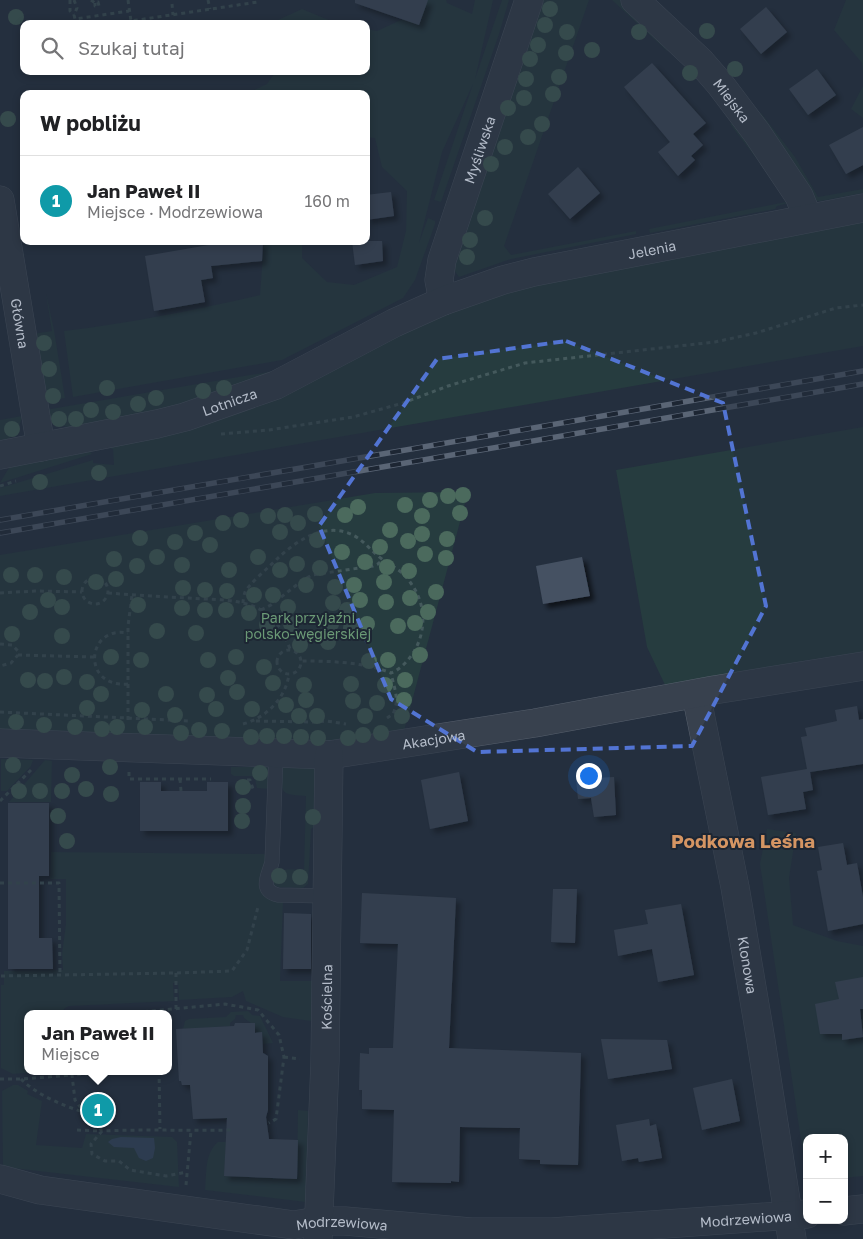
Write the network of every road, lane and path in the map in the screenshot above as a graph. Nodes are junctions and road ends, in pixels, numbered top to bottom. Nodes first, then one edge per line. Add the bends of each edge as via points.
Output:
1 (72, 0) edge
2 (128, 0) edge
3 (208, 0) edge
4 (258, 0) edge
5 (529, 0) edge
6 (635, 0) edge
7 (172, 4) dead end
8 (210, 10) junction
9 (129, 11) junction
10 (74, 15) junction
11 (173, 15) junction
12 (131, 20) edge
13 (138, 20) edge
14 (0, 200) edge
15 (863, 208) edge
16 (808, 218) junction
17 (443, 301) junction
18 (863, 305) edge
19 (214, 436) dead end
20 (41, 447) junction
21 (0, 455) edge
22 (383, 559) junction
23 (82, 592) junction
24 (0, 593) edge
25 (108, 593) junction
26 (132, 595) junction
27 (243, 603) junction
28 (261, 610) junction
29 (128, 633) junction
30 (0, 644) edge
31 (290, 649) junction
32 (18, 655) junction
33 (94, 657) junction
34 (302, 661) junction
35 (0, 666) edge
36 (863, 666) edge
37 (391, 673) junction
38 (289, 674) junction
39 (128, 684) junction
40 (696, 694) junction
41 (0, 712) edge
42 (128, 718) junction
43 (379, 720) dead end
44 (255, 721) junction
45 (195, 722) dead end
46 (234, 724) dead end
47 (348, 724) dead end
48 (0, 744) edge
49 (127, 748) junction
50 (276, 754) junction
51 (329, 754) junction
52 (34, 767) dead end
53 (180, 779) dead end
54 (238, 780) dead end
55 (180, 791) dead end
56 (275, 792) junction
57 (0, 801) edge
58 (0, 883) edge
59 (267, 886) junction
60 (327, 896) junction
61 (176, 973) junction
62 (60, 975) junction
63 (1, 976) edge
64 (176, 1009) junction
65 (170, 1010) edge
66 (55, 1075) edge
67 (72, 1075) edge
68 (159, 1075) edge
69 (0, 1079) edge
70 (21, 1079) junction
71 (84, 1112) junction
72 (269, 1123) dead end
73 (160, 1129) junction
74 (77, 1130) dead end
75 (230, 1130) dead end
76 (102, 1131) junction
77 (191, 1131) junction
78 (187, 1172) junction
79 (0, 1179) edge
80 (863, 1209) edge
81 (183, 1210) junction
82 (848, 1211) edge
83 (796, 1223) edge
84 (318, 1230) edge

1 - 10 path via 70,11
1 - 10 path via 77,8
2 - 9 path
3 - 8 path
4 - 8 path
5 - 17 street, Myśliwska via 442,260
6 - 16 street, Miejska via 720,84 799,196
7 - 11 path
8 - 11 path
9 - 10 path via 75,19
9 - 12 path
11 - 13 path
14 - 20 street, Główna
15 - 16 street, Jelenia
16 - 17 street, Jelenia via 534,272
17 - 20 street, Lotnicza via 276,385 185,417
18 - 19 path via 836,308 715,342 525,363 353,417
20 - 21 street, Lotnicza
22 - 27 path via 350,534 334,530 317,532 284,552 246,590
22 - 28 path via 373,566 312,576
22 - 37 path via 408,579 417,593 423,615 423,629 413,652 402,666
23 - 24 path
23 - 25 path via 86,600 95,604 103,601
23 - 25 path via 87,580 96,578 107,585
25 - 26 path
26 - 27 path
26 - 29 path
27 - 28 path
28 - 31 path via 276,622
29 - 33 path via 114,632 103,639
29 - 39 path
30 - 32 path via 12,645
31 - 34 path via 298,653
31 - 38 path via 281,652 277,661 280,670
32 - 33 path
32 - 35 path via 11,663
33 - 39 path via 98,671 108,682
34 - 37 path via 377,668
34 - 38 path via 300,669
36 - 40 street, Akacjowa
37 - 43 path via 396,693 395,708 390,716
38 - 44 path via 275,704
39 - 42 path
40 - 51 street, Akacjowa via 535,723
40 - 83 street, Klonowa
41 - 42 path
42 - 45 path
42 - 49 path
44 - 46 path
44 - 47 path
48 - 49 street, Akacjowa
49 - 50 street, Akacjowa
50 - 51 street, Akacjowa
50 - 56 lane
51 - 60 street, Kościelna
52 - 57 path
53 - 55 path
54 - 56 path via 250,780 253,792
56 - 59 lane via 272,862
58 - 62 path via 59,883
59 - 60 lane via 278,895
59 - 61 path via 260,898 248,950 232,971
60 - 84 street, Kościelna
61 - 62 path
61 - 64 path
62 - 63 path
64 - 65 path
64 - 72 path via 225,1004 258,1010 279,1035 284,1057 276,1119
66 - 70 path
67 - 71 path via 76,1100
68 - 73 path
69 - 70 path
70 - 71 path via 27,1086
71 - 76 path
73 - 76 path
73 - 77 path
74 - 76 path
75 - 77 path
76 - 78 path via 91,1144 92,1154 105,1161 118,1161 130,1170 166,1176
77 - 78 path
78 - 81 path
79 - 81 street, Modrzewiowa via 40,1190
80 - 82 street
81 - 84 street, Modrzewiowa
83 - 84 street, Modrzewiowa via 510,1233 345,1221

